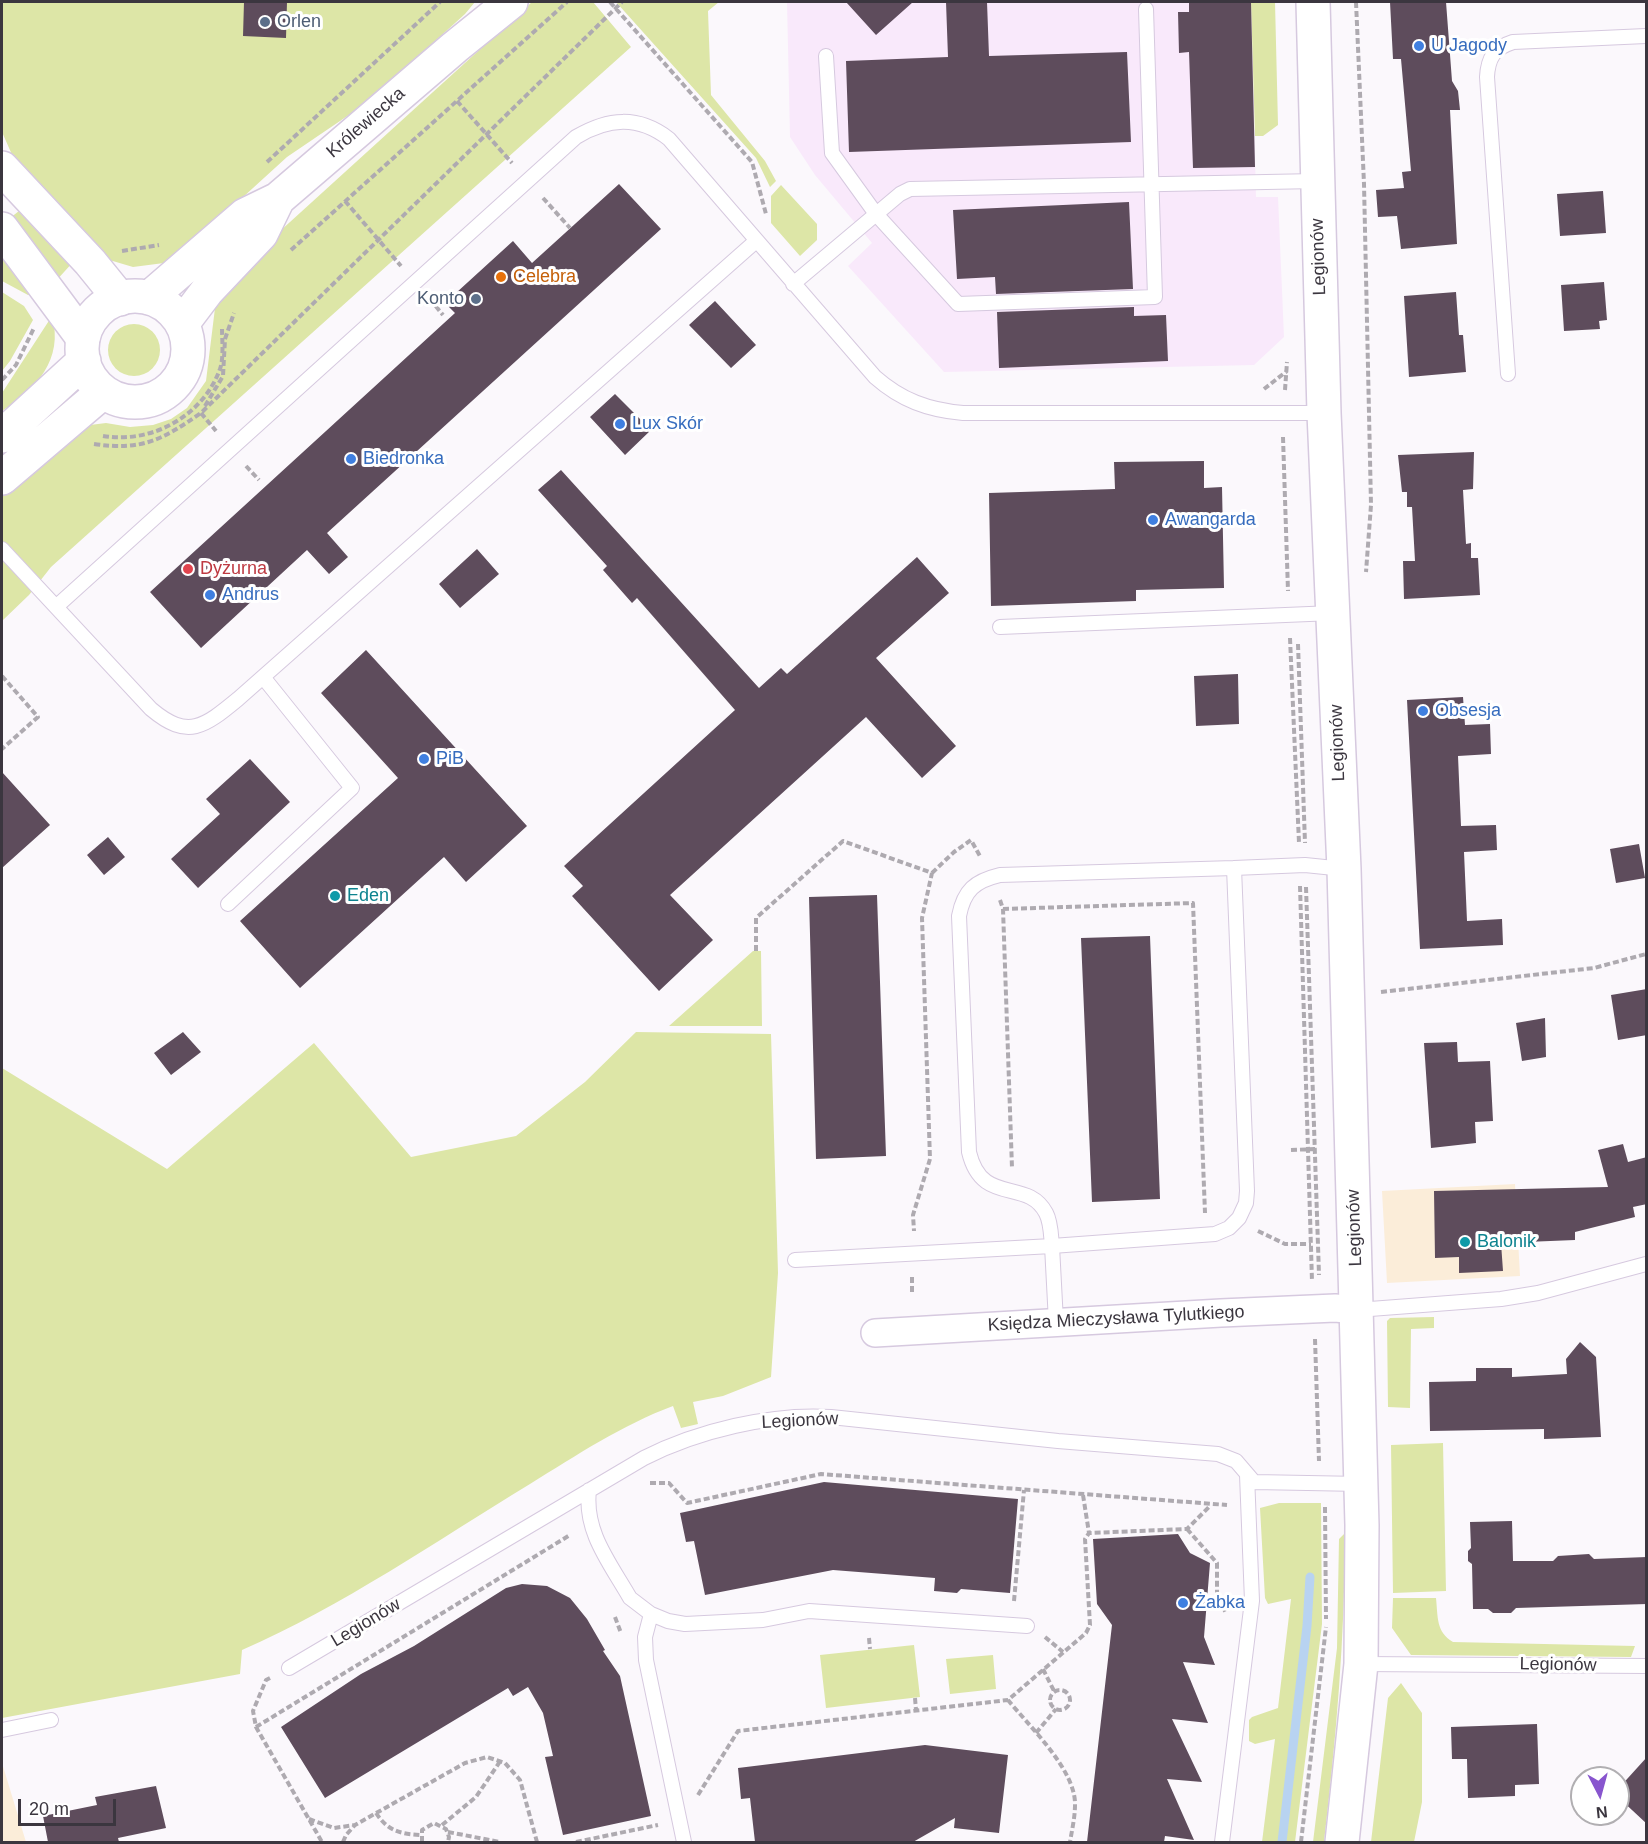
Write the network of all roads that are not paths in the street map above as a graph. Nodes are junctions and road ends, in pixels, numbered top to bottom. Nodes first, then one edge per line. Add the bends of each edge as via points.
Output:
1 (495, 2) edge
2 (511, 2) edge
3 (1313, 2) edge
4 (1146, 9) dead end
5 (1647, 36) edge
6 (455, 46) junction
7 (826, 56) dead end
8 (2, 168) edge
9 (1317, 181) junction
10 (1152, 184) junction
11 (278, 199) junction
12 (876, 214) junction
13 (2, 229) edge
14 (756, 241) junction
15 (794, 284) junction
16 (134, 298) junction
17 (182, 324) junction
18 (84, 350) junction
19 (1508, 374) dead end
20 (103, 392) junction
21 (1324, 413) junction
22 (2, 436) edge
23 (2, 478) edge
24 (2, 549) edge
25 (57, 606) junction
26 (1332, 613) junction
27 (1000, 627) dead end
28 (263, 677) junction
29 (1234, 868) junction
30 (1344, 869) junction
31 (228, 904) dead end
32 (1052, 1246) junction
33 (795, 1260) dead end
34 (1647, 1264) edge
35 (1357, 1310) junction
36 (1056, 1322) junction
37 (875, 1333) dead end
38 (1247, 1475) junction
39 (1361, 1484) junction
40 (589, 1490) junction
41 (651, 1614) junction
42 (1027, 1626) dead end
43 (1361, 1664) junction
44 (1647, 1666) edge
45 (289, 1668) road end
46 (51, 1720) dead end
47 (2, 1730) edge
48 (684, 1842) edge
49 (1222, 1842) edge
50 (1342, 1842) edge

1 - 6 street, Królewiecka
2 - 6 street, Królewiecka
3 - 9 street, Legionów
4 - 10 lane
5 - 19 lane via 1513,42 1492,53 1487,77
6 - 11 street, Królewiecka
7 - 12 lane via 832,153
8 - 16 street via 90,262
9 - 10 lane
9 - 21 street, Legionów
10 - 12 lane via 925,187 900,194
10 - 12 lane via 1155,297 958,304
11 - 16 street, Królewiecka via 245,215
11 - 17 street, Królewiecka via 261,234
12 - 15 lane
13 - 18 street via 54,298
14 - 15 lane
14 - 25 lane via 669,139 646,125 620,120 598,125 576,137
14 - 28 lane
15 - 21 lane via 880,381 902,397 935,410
16 - 17 street via 168,308
16 - 18 street via 96,314
17 - 20 street via 189,349 187,362 182,375 165,394 140,402
18 - 20 street via 91,378
18 - 22 street
20 - 23 street
21 - 26 street, Legionów
24 - 25 lane
25 - 28 lane via 151,709 176,727 194,726 222,712
26 - 27 lane
26 - 30 street, Legionów
28 - 31 lane via 352,788
29 - 30 lane via 1305,865
29 - 32 lane via 1247,1162 1246,1203 1239,1218 1215,1234
29 - 32 lane via 1017,873 983,879 967,889 959,916 972,1165 987,1184 1034,1199 1046,1213
30 - 35 street, Legionów
32 - 33 lane
32 - 36 lane
34 - 35 lane via 1501,1299
35 - 36 street, Księdza Mieczysława Tylutkiego via 1301,1309
35 - 39 street, Legionów
36 - 37 street, Księdza Mieczysława Tylutkiego
38 - 39 lane, Legionów via 1254,1482
38 - 40 lane, Legionów via 1236,1461 1218,1454 825,1416 734,1426 685,1439
38 - 49 lane via 1252,1601
39 - 43 street, Legionów
40 - 41 lane via 591,1531 630,1598
40 - 45 lane, Legionów
41 - 42 lane via 685,1624 763,1620 809,1611
41 - 48 lane via 645,1637 646,1660
43 - 44 lane, Legionów
43 - 50 street, Legionów
46 - 47 lane

